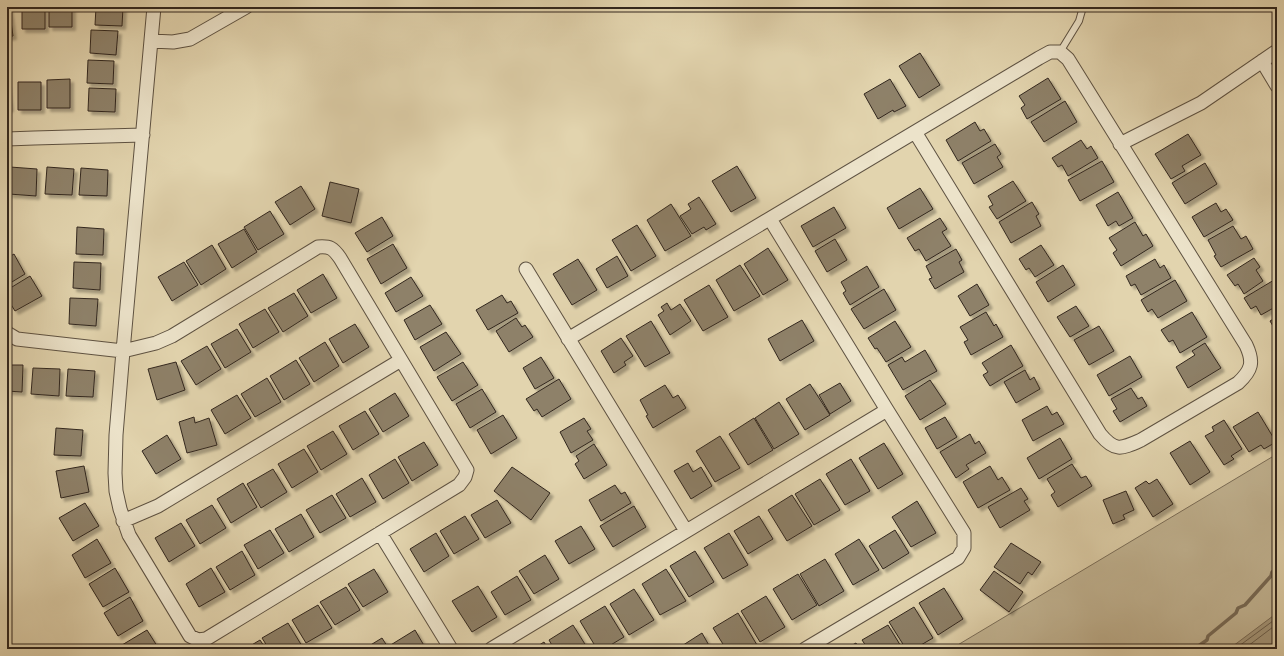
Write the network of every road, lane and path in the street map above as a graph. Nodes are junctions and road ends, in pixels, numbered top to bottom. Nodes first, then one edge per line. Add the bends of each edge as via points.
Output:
1 (154, 7) edge
2 (246, 7) edge
3 (1083, 7) edge
4 (151, 41) junction
5 (1277, 51) edge
6 (1060, 52) junction
7 (1262, 61) junction
8 (1277, 86) edge
9 (915, 132) junction
10 (143, 135) junction
11 (7, 139) edge
12 (1120, 144) junction
13 (770, 219) junction
14 (526, 269) dead end
15 (7, 333) edge
16 (568, 339) junction
17 (123, 351) junction
18 (401, 360) junction
19 (887, 410) junction
20 (123, 521) junction
21 (686, 531) junction
22 (380, 533) junction
23 (451, 649) edge
24 (491, 649) edge
25 (805, 649) edge

1 - 4 street
2 - 4 street via 190,39 173,42
3 - 6 lane via 1079,21
4 - 10 street
5 - 7 street
6 - 9 street via 1050,52 1039,58
6 - 12 street via 1068,58
7 - 8 street
7 - 12 street via 1201,103
9 - 12 street via 1100,434 1116,448 1129,446 1141,440 1238,383 1247,374 1251,365 1251,355 1246,345
9 - 13 street
10 - 11 street
10 - 17 street
13 - 16 street
13 - 19 street
14 - 16 street
15 - 17 street via 17,339
16 - 21 street
17 - 18 street via 156,343 172,336 318,248 327,246 340,258
17 - 20 street via 115,473
18 - 20 street via 158,506
18 - 22 street via 467,470 466,477 459,485
19 - 21 street
19 - 25 street via 964,534 964,548 958,558
20 - 22 street via 135,547 190,636 198,640 206,639
21 - 24 street
22 - 23 street

